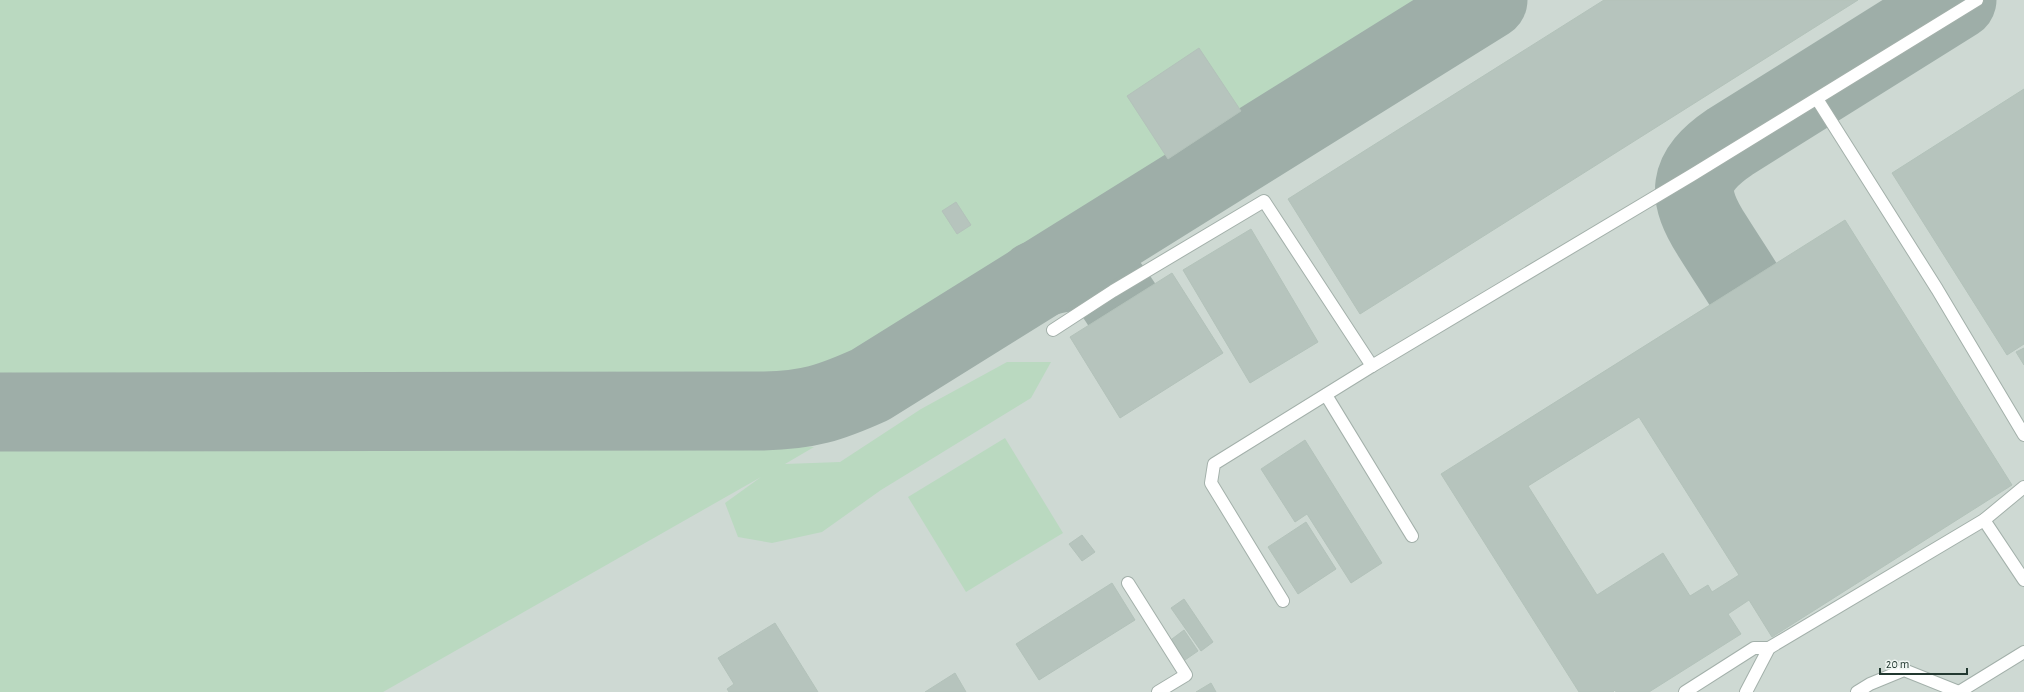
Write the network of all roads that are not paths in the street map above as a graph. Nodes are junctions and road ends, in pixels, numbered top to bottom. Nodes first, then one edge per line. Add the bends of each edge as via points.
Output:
1 (1978, 0) edge
2 (1818, 99) junction
3 (1053, 330) dead end
4 (1372, 366) junction
5 (1326, 395) junction
6 (2024, 435) edge
7 (2024, 487) edge
8 (1984, 520) junction
9 (1412, 536) dead end
10 (2024, 580) edge
11 (1128, 584) dead end
12 (1283, 601) dead end
13 (1769, 648) junction
14 (2024, 652) edge
15 (1158, 692) edge
16 (1685, 692) edge
17 (1746, 692) edge
18 (1857, 692) edge
19 (1959, 692) edge

1 - 2 lane
2 - 4 lane
2 - 6 lane via 1937,289
3 - 4 lane via 1264,201
4 - 5 lane
5 - 9 lane
5 - 12 lane via 1214,464 1211,483
7 - 8 lane
8 - 10 lane
8 - 13 lane
11 - 15 lane via 1186,675
13 - 16 lane via 1754,648
13 - 17 lane
14 - 19 lane
18 - 19 lane via 1904,670

